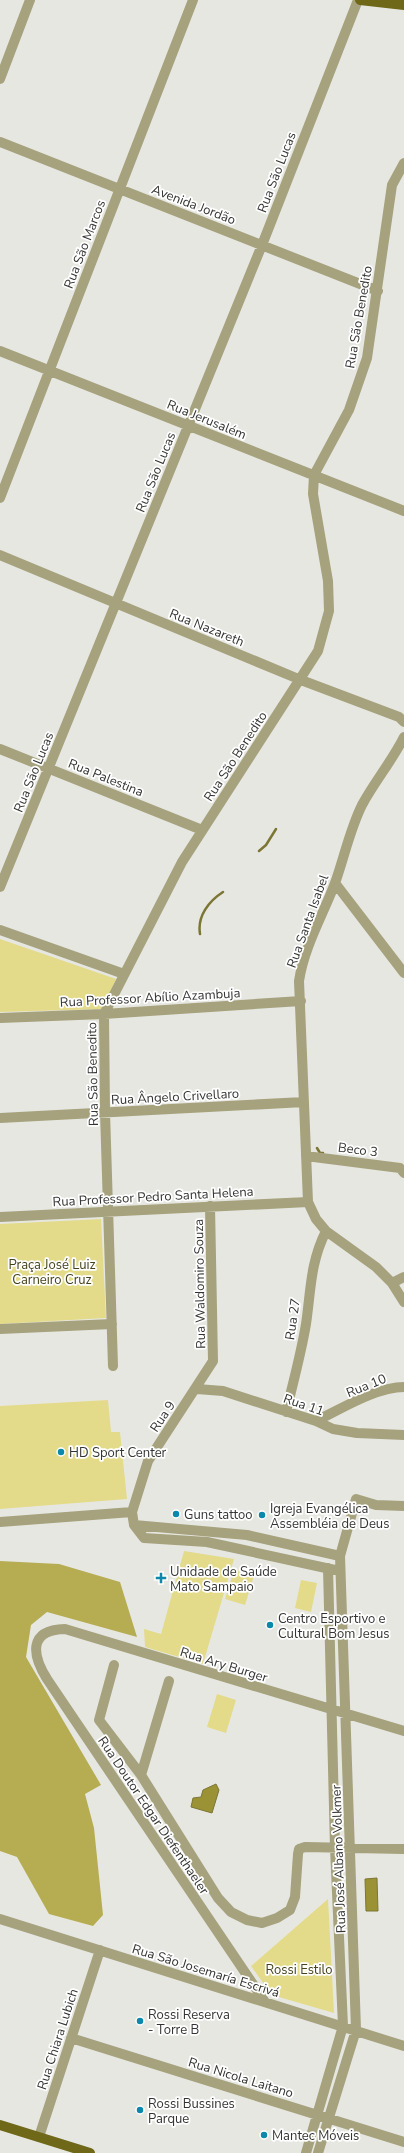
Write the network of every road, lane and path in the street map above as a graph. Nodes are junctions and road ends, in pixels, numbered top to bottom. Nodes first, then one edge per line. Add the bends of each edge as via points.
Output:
1 (30, 0) edge
2 (193, 0) edge
3 (359, 0) edge
4 (404, 5) edge
5 (0, 79) edge
6 (0, 142) edge
7 (404, 163) edge
8 (120, 189) junction
9 (262, 245) junction
10 (378, 291) junction
11 (0, 351) edge
12 (49, 371) junction
13 (188, 425) junction
14 (314, 475) junction
15 (0, 498) edge
16 (404, 511) edge
17 (0, 555) edge
18 (116, 603) junction
19 (301, 680) junction
20 (404, 722) edge
21 (404, 737) edge
22 (0, 749) edge
23 (48, 768) junction
24 (202, 830) junction
25 (335, 883) junction
26 (0, 887) edge
27 (0, 930) edge
28 (404, 973) edge
29 (124, 974) junction
30 (301, 1001) junction
31 (104, 1014) junction
32 (0, 1018) edge
33 (304, 1102) junction
34 (105, 1112) junction
35 (0, 1118) edge
36 (306, 1156) junction
37 (404, 1173) edge
38 (308, 1202) junction
39 (210, 1206) junction
40 (108, 1211) junction
41 (0, 1217) edge
42 (326, 1231) junction
43 (404, 1277) edge
44 (392, 1283) junction
45 (404, 1302) edge
46 (112, 1324) junction
47 (0, 1329) edge
48 (213, 1361) joint
49 (113, 1366) dead end
50 (404, 1387) edge
51 (197, 1388) junction
52 (286, 1412) junction
53 (316, 1421) junction
54 (404, 1435) edge
55 (404, 1506) edge
56 (132, 1512) junction
57 (0, 1522) edge
58 (134, 1525) junction
59 (340, 1556) junction
60 (328, 1568) junction
61 (340, 1571) junction
62 (40, 1639) joint
63 (114, 1665) dead end
64 (169, 1681) dead end
65 (333, 1710) junction
66 (346, 1714) junction
67 (404, 1731) edge
68 (141, 1775) junction
69 (335, 1848) junction
70 (351, 1848) junction
71 (404, 1849) edge
72 (0, 1919) edge
73 (353, 1921) junction
74 (338, 1922) junction
75 (100, 1950) junction
76 (265, 2002) junction
77 (343, 2026) junction
78 (356, 2030) junction
79 (71, 2038) junction
80 (404, 2046) edge
81 (318, 2114) junction
82 (330, 2118) junction
83 (0, 2125) edge
84 (39, 2137) junction
85 (404, 2142) edge
86 (90, 2153) edge
87 (306, 2153) edge
88 (318, 2153) edge

1 - 5 street
2 - 8 street, Rua São Marcos
3 - 4 main road
3 - 9 street, Rua São Lucas
6 - 8 street, Avenida Jordão
7 - 10 street, Rua São Benedito via 392,185
8 - 9 street, Avenida Jordão
8 - 12 street, Rua São Marcos
9 - 10 street, Avenida Jordão
9 - 13 street, Rua São Lucas
10 - 14 street, Rua São Benedito via 366,358 349,410
11 - 12 street, Rua Jerusalém
12 - 13 street, Rua Jerusalém
12 - 15 street, Rua São Marcos
13 - 14 street, Rua Jerusalém
13 - 18 street, Rua São Lucas
14 - 16 street, Rua Jerusalém
14 - 19 street, Rua São Benedito via 313,494 328,581 329,611 318,651
17 - 18 street, Rua Nazareth
18 - 19 street, Rua Nazareth
18 - 23 street, Rua São Lucas
19 - 20 street, Rua Nazareth via 398,717
19 - 24 street, Rua São Benedito
21 - 25 street, Rua Santa Isabel via 394,757 375,781 362,807
22 - 23 street, Rua Palestina
23 - 24 street, Rua Palestina
23 - 26 street, Rua São Lucas
24 - 29 street, Rua São Benedito via 182,862
25 - 28 street
25 - 30 street, Rua Santa Isabel via 301,966
27 - 29 street
29 - 31 street, Rua São Benedito
30 - 31 street, Rua Professor Abílio Azambuja
30 - 33 street, Rua Santa Isabel
31 - 32 street, Rua Professor Abílio Azambuja
31 - 34 street, Rua São Benedito
33 - 34 street, Rua Ângelo Crivellaro
33 - 36 street, Rua Santa Isabel
34 - 35 street, Rua Ângelo Crivellaro
34 - 40 street, Rua São Benedito
36 - 37 street, Beco 3 via 400,1168
36 - 38 street, Rua Santa Isabel
38 - 39 street, Rua Professor Pedro Santa Helena
38 - 42 street via 316,1219
39 - 40 street, Rua Professor Pedro Santa Helena
39 - 48 street, Rua Waldomiro Souza
40 - 41 street, Rua Professor Pedro Santa Helena
40 - 46 street, Rua São Benedito
42 - 44 street via 363,1256
42 - 52 street, Rua 27 via 318,1247 311,1275 306,1324
43 - 44 street
44 - 45 street
46 - 47 street
46 - 49 street, Rua São Benedito
48 - 51 street, Rua 9
50 - 53 street, Rua 10 via 396,1387 365,1398
51 - 52 street, Rua 11 via 223,1391
51 - 56 street, Rua 9 via 148,1461
52 - 53 street, Rua 11
53 - 54 street, Rua 11 via 333,1429 357,1433
55 - 59 street, Rua José Albano Volkmer via 378,1505 356,1499
56 - 57 street
56 - 58 street
58 - 59 street via 247,1535
58 - 60 street via 144,1538 207,1542
59 - 61 street, Rua José Albano Volkmer
60 - 61 street
60 - 65 street, Rua José Albano Volkmer
61 - 66 street, Rua José Albano Volkmer
62 - 65 street, Rua Ary Burger via 52,1629 65,1629
62 - 76 street, Rua Doutor Edgar Diefenthaeler via 34,1652 44,1675
63 - 68 street via 99,1720
64 - 68 street
65 - 66 street, Rua Ary Burger
65 - 69 street, Rua José Albano Volkmer
66 - 67 street, Rua Ary Burger
66 - 70 street, Rua José Albano Volkmer
68 - 69 street via 218,1898 231,1912 247,1920 262,1923 290,1910 295,1897 299,1849
69 - 70 street
69 - 74 street, Rua José Albano Volkmer
70 - 71 street
70 - 73 street, Rua José Albano Volkmer
72 - 75 street, Rua São Josemaría Escrivá
73 - 74 street
73 - 78 street, Rua José Albano Volkmer
74 - 77 street, Rua José Albano Volkmer
75 - 76 street, Rua São Josemaría Escrivá
75 - 79 street, Rua Chiara Lubich
76 - 77 street, Rua São Josemaría Escrivá
77 - 78 street, Rua São Josemaría Escrivá
77 - 81 street, Rua José Albano Volkmer
78 - 80 street, Rua São Josemaría Escrivá
78 - 82 street, Rua José Albano Volkmer
79 - 81 street, Rua Nicola Laitano
79 - 84 street, Rua Chiara Lubich
81 - 82 street, Rua Nicola Laitano
81 - 87 street, Rua José Albano Volkmer
82 - 85 street, Rua Nicola Laitano
82 - 88 street, Rua José Albano Volkmer
83 - 84 main road
84 - 86 main road

